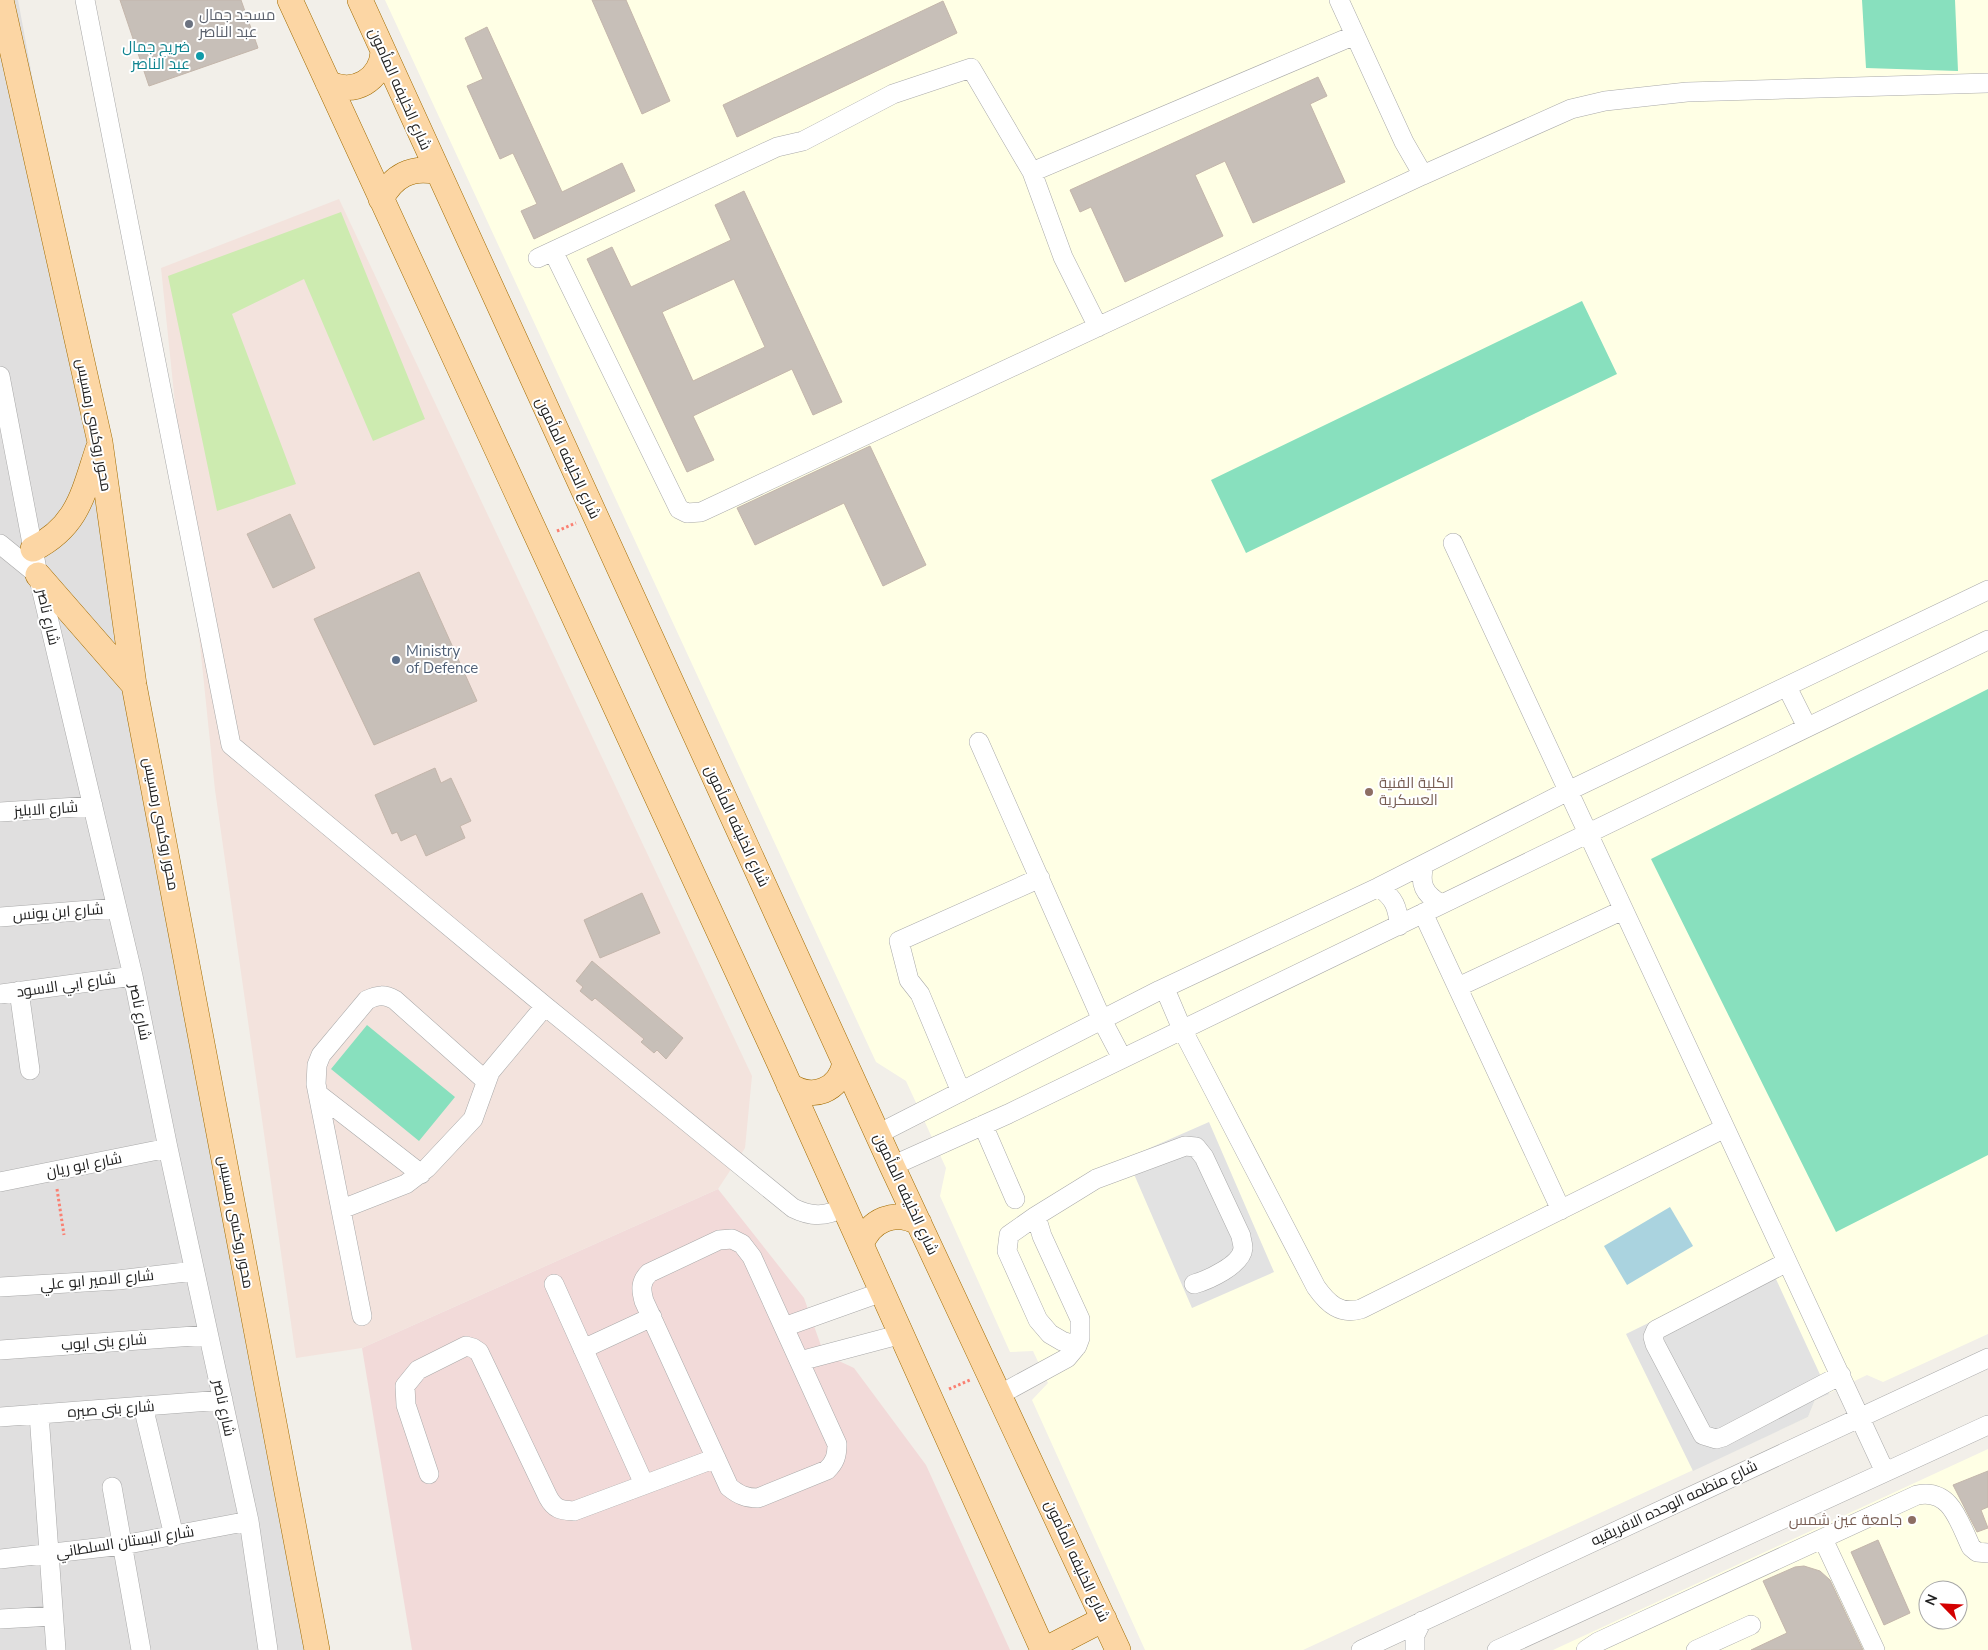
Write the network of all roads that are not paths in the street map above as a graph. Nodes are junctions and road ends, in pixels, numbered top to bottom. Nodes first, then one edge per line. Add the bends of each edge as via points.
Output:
1 (1, 0) edge
2 (85, 0) edge
3 (290, 0) edge
4 (360, 0) edge
5 (1339, 0) edge
6 (1355, 34) junction
7 (383, 52) junction
8 (328, 83) junction
9 (1988, 84) edge
10 (437, 172) junction
11 (1032, 172) junction
12 (1422, 175) junction
13 (381, 199) junction
14 (1098, 327) junction
15 (0, 376) edge
16 (5, 438) edge
17 (100, 442) junction
18 (1453, 543) dead end
19 (0, 544) edge
20 (33, 549) junction
21 (38, 576) junction
22 (1988, 590) edge
23 (1988, 640) edge
24 (134, 685) junction
25 (1787, 687) junction
26 (1807, 727) junction
27 (979, 742) dead end
28 (1568, 790) junction
29 (92, 806) junction
30 (0, 812) edge
31 (1587, 834) junction
32 (1424, 865) junction
33 (1040, 878) junction
34 (1379, 887) junction
35 (1441, 904) junction
36 (117, 908) junction
37 (1622, 910) junction
38 (1424, 913) junction
39 (0, 917) edge
40 (1399, 926) junction
41 (133, 976) junction
42 (1458, 986) junction
43 (1165, 989) junction
44 (19, 991) junction
45 (0, 994) edge
46 (545, 1006) junction
47 (1102, 1020) junction
48 (1182, 1029) junction
49 (1122, 1058) junction
50 (845, 1063) junction
51 (30, 1070) dead end
52 (486, 1081) junction
53 (789, 1084) junction
54 (961, 1092) junction
55 (318, 1094) junction
56 (983, 1125) junction
57 (1725, 1128) junction
58 (878, 1134) junction
59 (168, 1148) junction
60 (892, 1166) junction
61 (421, 1174) junction
62 (0, 1182) edge
63 (1015, 1199) dead end
64 (844, 1207) junction
65 (342, 1209) junction
66 (1561, 1210) junction
67 (1036, 1216) junction
68 (919, 1223) junction
69 (861, 1245) junction
70 (1787, 1262) junction
71 (194, 1271) junction
72 (554, 1284) dead end
73 (1194, 1284) dead end
74 (0, 1287) edge
75 (882, 1292) junction
76 (362, 1316) dead end
77 (652, 1317) junction
78 (784, 1327) junction
79 (902, 1334) junction
80 (208, 1335) junction
81 (1077, 1346) junction
82 (582, 1349) junction
83 (0, 1350) edge
84 (1988, 1358) edge
85 (800, 1361) junction
86 (1840, 1375) junction
87 (994, 1384) junction
88 (222, 1400) junction
89 (143, 1406) junction
90 (39, 1414) junction
91 (1860, 1416) junction
92 (0, 1417) edge
93 (1988, 1425) edge
94 (716, 1458) junction
95 (1885, 1472) junction
96 (429, 1474) dead end
97 (644, 1484) junction
98 (112, 1487) dead end
99 (249, 1521) junction
100 (174, 1536) junction
101 (1823, 1539) junction
102 (123, 1545) junction
103 (1988, 1553) edge
104 (50, 1554) junction
105 (0, 1559) edge
106 (53, 1616) junction
107 (0, 1619) edge
108 (1104, 1619) junction
109 (1422, 1621) junction
110 (1751, 1625) dead end
111 (1369, 1646) edge
112 (56, 1650) edge
113 (141, 1650) edge
114 (268, 1650) edge
115 (317, 1650) edge
116 (1044, 1650) edge
117 (1118, 1650) edge
118 (1396, 1650) edge
119 (1415, 1650) edge
120 (1497, 1650) edge
121 (1586, 1650) edge
122 (1696, 1650) edge
123 (1875, 1650) edge

1 - 17 main road, محور روكسى رمسيس
2 - 46 street via 231,745
3 - 8 main road
4 - 7 main road, شارع الخليفه المأمون
5 - 6 street
6 - 11 street
6 - 12 street
7 - 8 main road via 376,74 365,84 342,88
7 - 10 main road, شارع الخليفه المأمون
8 - 13 main road
9 - 12 street via 1687,92 1605,101 1571,109
10 - 13 main road via 414,170 403,174 386,189
10 - 50 main road, شارع الخليفه المأمون
11 - 14 street via 1063,257
11 - 14 street via 971,68 893,94 802,141 777,147 546,254 679,509 687,513 701,512
12 - 14 street
13 - 53 main road
15 - 16 street, شارع ناصر
16 - 20 street, شارع ناصر
17 - 20 main road via 80,505 49,541
17 - 24 main road, محور روكسى رمسيس
18 - 28 street
19 - 21 street
20 - 21 street, شارع ناصر
21 - 24 main road
21 - 29 street, شارع ناصر
22 - 25 street
23 - 26 street
24 - 115 main road, محور روكسى رمسيس
25 - 26 street
25 - 28 street
26 - 31 street
27 - 33 street
28 - 31 street
28 - 32 street
29 - 30 street, شارع الابليز
29 - 36 street, شارع ناصر
31 - 35 street
31 - 37 street
32 - 34 street
32 - 35 street via 1421,881 1424,889
33 - 47 street
33 - 54 street via 899,941 909,980 920,994
34 - 40 street via 1394,899
34 - 43 street
35 - 38 street
36 - 39 street, شارع ابن يونس
36 - 41 street, شارع ناصر
37 - 42 street
37 - 57 street
38 - 40 street
38 - 42 street
40 - 48 street
41 - 44 street, شارع ابي الاسود
41 - 59 street, شارع ناصر
42 - 66 street
43 - 47 street
43 - 48 street
44 - 45 street, شارع ابي الاسود
44 - 51 street
46 - 52 street
46 - 64 street via 793,1208 824,1215
47 - 49 street
47 - 54 street
48 - 49 street
48 - 66 street via 1316,1287 1336,1308 1346,1311 1362,1309
49 - 56 street
50 - 53 main road via 840,1078 828,1089 812,1093
50 - 58 main road, شارع الخليفه المأمون
52 - 55 street via 386,995 367,1000 321,1055 316,1074
52 - 61 street via 473,1119
53 - 64 main road
54 - 58 street
55 - 61 street
55 - 65 street
56 - 60 street
56 - 63 street
57 - 66 street
57 - 70 street
58 - 60 main road, شارع الخليفه المأمون
59 - 62 street, شارع ابو ريان
59 - 71 street, شارع ناصر
60 - 68 main road, شارع الخليفه المأمون
61 - 65 street via 406,1184
64 - 69 main road
65 - 76 street
67 - 73 street via 1096,1179 1185,1146 1196,1147 1204,1157 1241,1236 1243,1248 1230,1266 1210,1279
67 - 81 street via 1080,1319
67 - 81 street via 1009,1235 1007,1251 1038,1320 1050,1334
68 - 69 main road via 904,1216 880,1220 868,1231
68 - 87 main road, شارع الخليفه المأمون
69 - 75 main road
70 - 86 street
70 - 86 street via 1656,1330 1655,1344 1703,1435 1716,1439
71 - 74 street, شارع الامير ابو علي via 118,1280
71 - 80 street, شارع ناصر
72 - 82 street
75 - 78 street
75 - 79 main road
77 - 78 street via 642,1293 644,1279 649,1273 719,1240 732,1239 742,1244 752,1256
77 - 82 street
77 - 94 street
78 - 85 street
79 - 85 street
79 - 116 main road
80 - 83 street, شارع بنى ايوب
80 - 88 street, شارع ناصر
81 - 87 street via 1067,1358
82 - 97 street
84 - 91 street, شارع منظمه الوحده الافريقيه
85 - 94 street via 837,1444 834,1463 827,1470 784,1488 758,1498 748,1498 729,1487
86 - 91 street
87 - 108 main road, شارع الخليفه المأمون
88 - 89 street, شارع بنى صبره
88 - 99 street, شارع ناصر
89 - 90 street, شارع بنى صبره
89 - 100 street
90 - 92 street, شارع بنى صبره
90 - 104 street
91 - 95 street
91 - 109 street, شارع منظمه الوحده الافريقيه
93 - 95 street
94 - 97 street
95 - 120 street
96 - 97 street via 406,1405 405,1386 418,1370 466,1346 479,1352 552,1506 574,1511
98 - 102 street
99 - 100 street, شارع البستان السلطاني
99 - 114 street, شارع ناصر
100 - 102 street, شارع البستان السلطاني
101 - 103 street via 1917,1496 1935,1494 1950,1504 1971,1547 1976,1552
101 - 121 street
101 - 123 street
102 - 104 street, شارع البستان السلطاني
102 - 113 street
104 - 105 street, شارع البستان السلطاني
104 - 106 street
106 - 107 street
106 - 112 street
108 - 116 main road
108 - 117 main road, شارع الخليفه المأمون
109 - 111 street, شارع منظمه الوحده الافريقيه
109 - 119 street via 1415,1635
110 - 122 street
111 - 118 street

